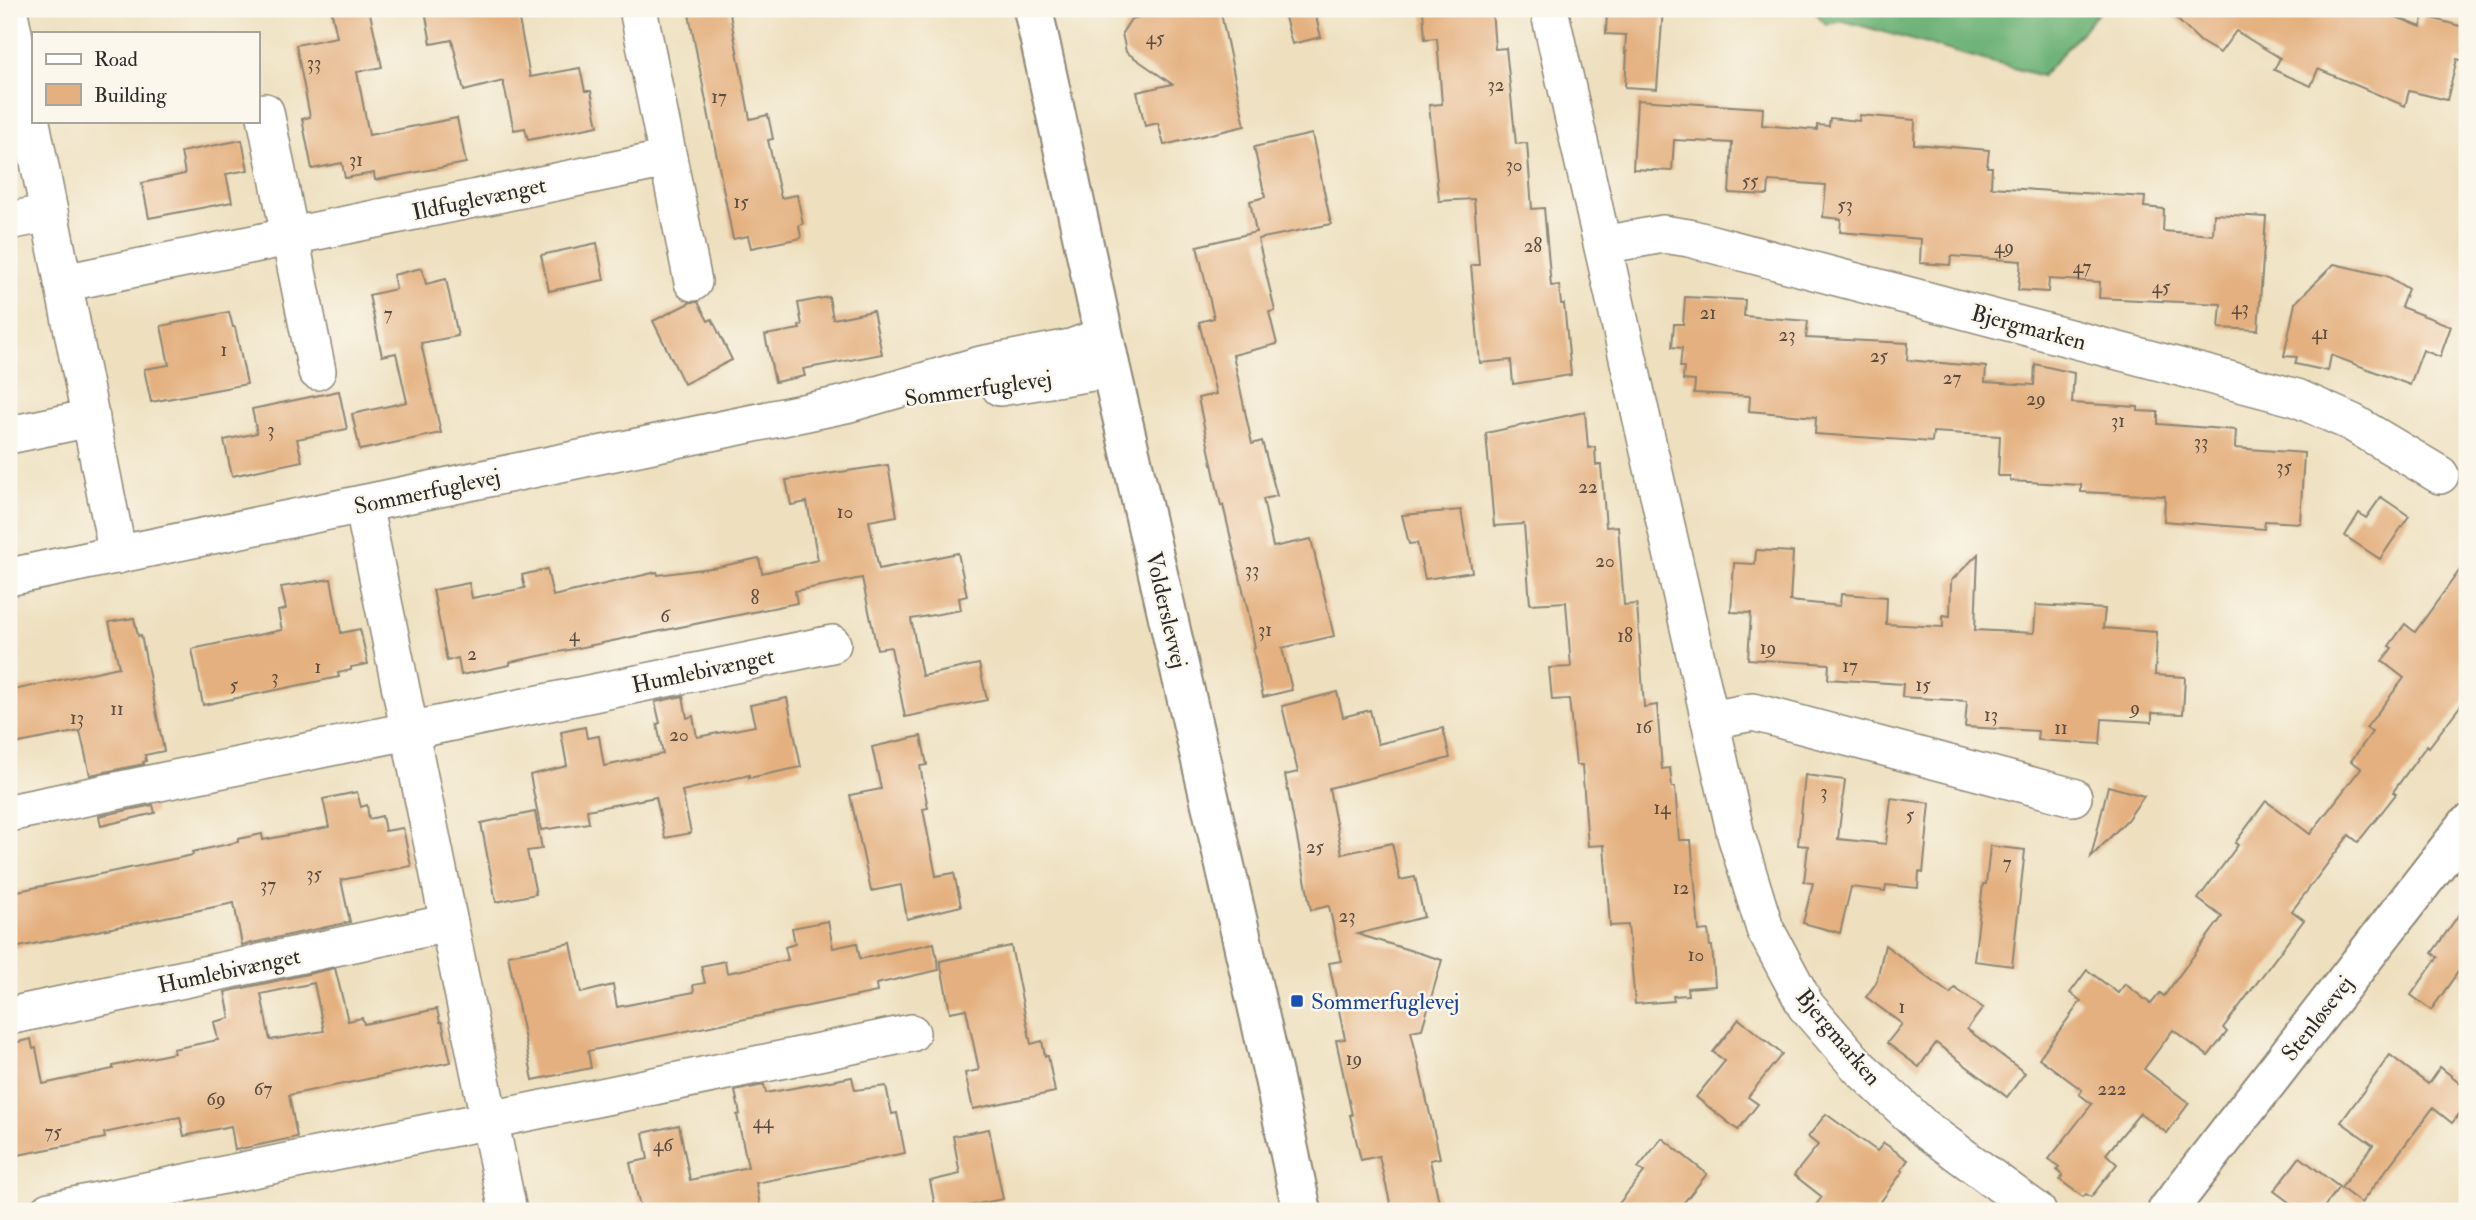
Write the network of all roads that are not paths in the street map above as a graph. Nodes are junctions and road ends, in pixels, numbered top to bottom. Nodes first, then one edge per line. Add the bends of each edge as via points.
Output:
1 (638, 9) edge
2 (1033, 9) edge
3 (1549, 9) edge
4 (9, 13) edge
5 (265, 112) dead end
6 (668, 159) junction
7 (49, 213) junction
8 (9, 221) edge
9 (290, 236) junction
10 (1603, 245) junction
11 (693, 282) dead end
12 (63, 283) junction
13 (1107, 353) junction
14 (317, 371) dead end
15 (90, 418) junction
16 (9, 435) edge
17 (2440, 475) dead end
18 (363, 504) junction
19 (118, 555) junction
20 (9, 576) edge
21 (832, 644) dead end
22 (1710, 720) junction
23 (410, 731) junction
24 (2073, 797) dead end
25 (9, 813) edge
26 (2467, 825) edge
27 (449, 923) junction
28 (9, 1016) edge
29 (911, 1033) dead end
30 (489, 1120) junction
31 (49, 1211) edge
32 (508, 1211) edge
33 (1302, 1211) edge
34 (2037, 1211) edge
35 (2167, 1211) edge

1 - 6 street
2 - 13 street, Volderslevvej
3 - 10 street, Bjergmarken
4 - 7 street
5 - 9 street
6 - 9 street, Ildfuglevænget
6 - 11 street
7 - 8 street
7 - 12 street
9 - 12 street, Ildfuglevænget
9 - 14 street
10 - 17 street, Bjergmarken via 1663,234 1689,238 2297,398 2353,423
10 - 22 street, Bjergmarken
12 - 15 street
13 - 18 street, Sommerfuglevej via 990,388 846,404
13 - 33 street, Volderslevvej
15 - 16 street
15 - 19 street
18 - 19 street, Sommerfuglevej
18 - 23 street
19 - 20 street, Sommerfuglevej
21 - 23 street, Humlebivænget
22 - 24 street via 1753,712
22 - 34 street, Bjergmarken via 1736,835 1765,929 1807,1006 1859,1067 1925,1129
23 - 25 street, Humlebivænget
23 - 27 street
26 - 35 street, Stenløsevej
27 - 28 street, Humlebivænget
27 - 30 street
29 - 30 street
30 - 31 street
30 - 32 street

